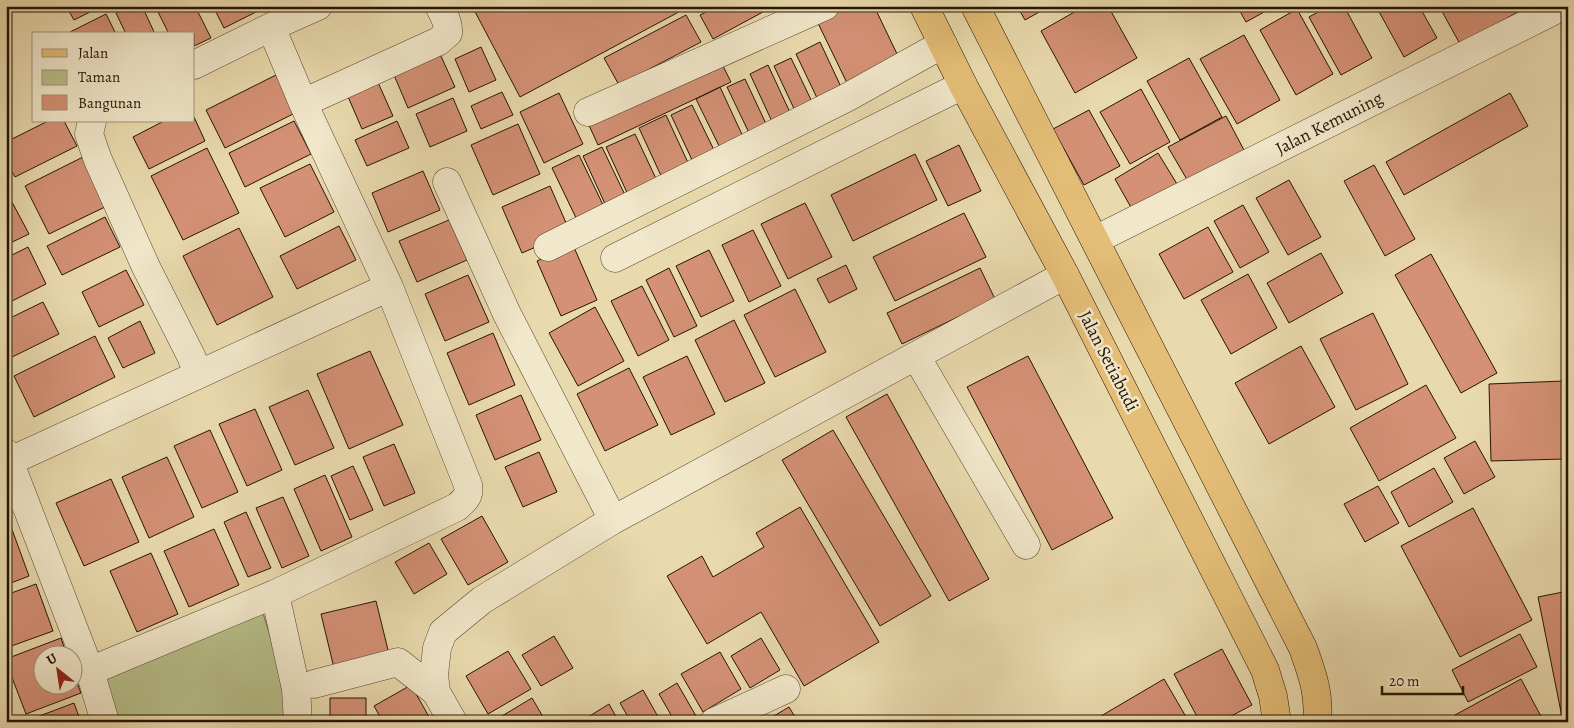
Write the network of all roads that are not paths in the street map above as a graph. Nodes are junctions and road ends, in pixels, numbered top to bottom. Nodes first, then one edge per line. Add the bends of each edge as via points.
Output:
1 (318, 6) edge
2 (439, 6) edge
3 (824, 6) edge
4 (924, 6) edge
5 (975, 6) edge
6 (1563, 6) edge
7 (271, 27) junction
8 (943, 44) junction
9 (195, 65) edge
10 (963, 84) junction
11 (303, 103) junction
12 (588, 112) dead end
13 (92, 122) edge
14 (448, 182) dead end
15 (1095, 240) junction
16 (548, 247) dead end
17 (615, 258) dead end
18 (1065, 275) junction
19 (389, 287) junction
20 (916, 356) junction
21 (198, 374) junction
22 (8, 459) edge
23 (613, 520) junction
24 (1026, 545) dead end
25 (274, 594) junction
26 (443, 632) junction
27 (398, 662) junction
28 (90, 671) junction
29 (314, 684) dead end
30 (786, 688) dead end
31 (436, 692) junction
32 (1322, 717) edge
33 (293, 720) edge
34 (105, 722) edge
35 (453, 722) edge
36 (714, 722) edge
37 (1277, 722) edge

1 - 7 street
2 - 11 street via 448,23 448,33 439,41
3 - 12 street
4 - 8 main road, Jalan Setiabudi
5 - 15 main road
6 - 15 street, Jalan Kemuning
7 - 9 street
7 - 11 street
8 - 10 main road, Jalan Setiabudi
8 - 16 street via 846,98
10 - 17 street
10 - 18 main road, Jalan Setiabudi
11 - 19 street
13 - 21 street via 89,134 98,160
14 - 23 street via 507,314
15 - 32 main road via 1303,648
18 - 20 street
18 - 37 main road, Jalan Setiabudi via 1265,670
19 - 21 street
19 - 25 street via 468,485 468,496 457,506
20 - 23 street
20 - 24 street
21 - 22 street
22 - 28 street
23 - 26 street via 482,600
25 - 28 street
25 - 33 street via 296,689
26 - 27 street
26 - 31 street via 435,661
27 - 29 street
27 - 31 street
28 - 34 street
30 - 36 street
31 - 35 street

